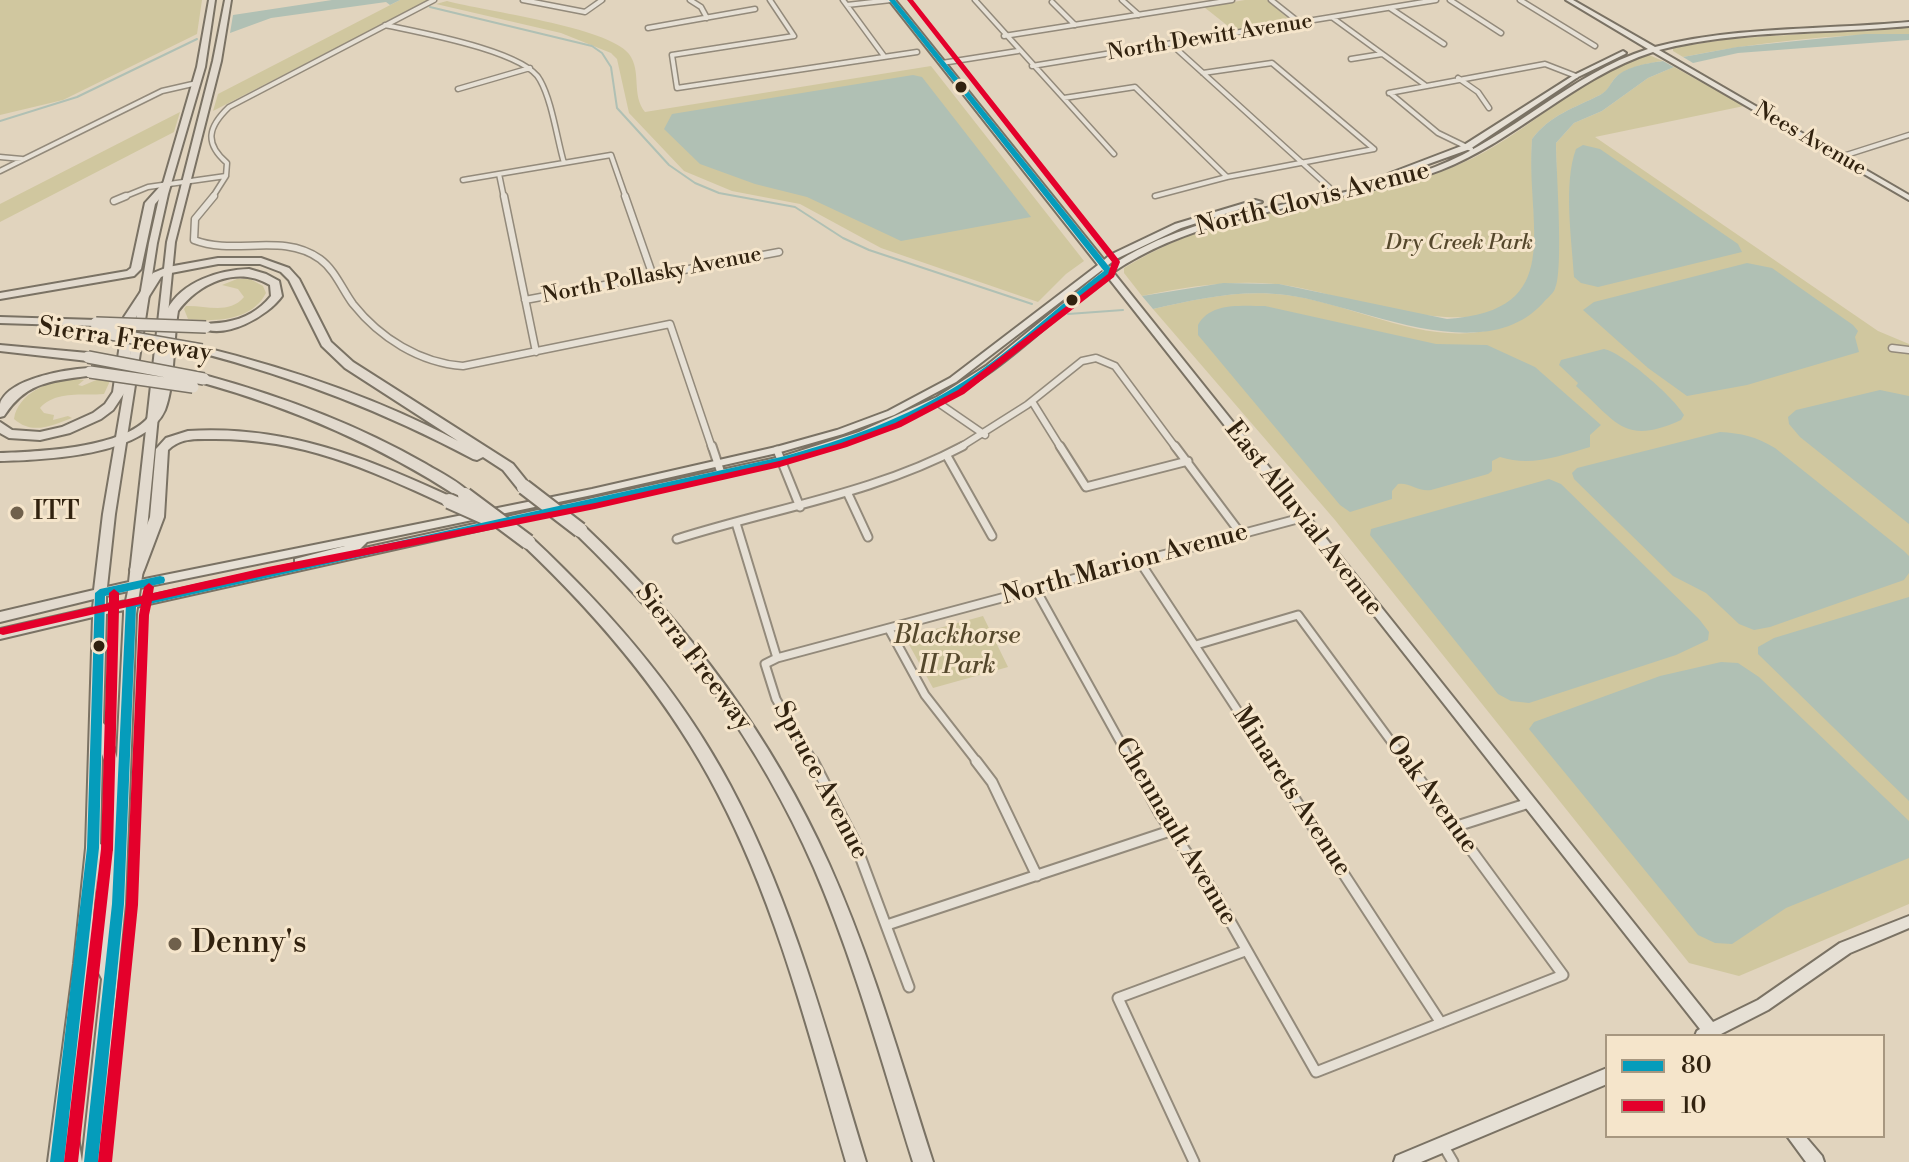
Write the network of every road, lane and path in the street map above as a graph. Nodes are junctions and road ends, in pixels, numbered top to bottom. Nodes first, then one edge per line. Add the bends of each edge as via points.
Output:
1 (212, 0) edge
2 (228, 0) edge
3 (434, 0) edge
4 (440, 0) edge
5 (526, 0) edge
6 (602, 0) edge
7 (690, 0) edge
8 (770, 0) edge
9 (891, 0) edge
10 (975, 0) edge
11 (1122, 0) edge
12 (1197, 0) edge
13 (1232, 0) edge
14 (1271, 0) edge
15 (1436, 0) edge
16 (1450, 0) edge
17 (1520, 0) edge
18 (1569, 0) edge
19 (1576, 0) edge
20 (872, 1) edge
21 (845, 2) edge
22 (1052, 2) dead end
23 (425, 5) junction
24 (1202, 5) junction
25 (1390, 8) junction
26 (755, 9) dead end
27 (1139, 15) junction
28 (707, 18) junction
29 (1333, 18) junction
30 (1909, 22) edge
31 (1300, 23) junction
32 (385, 25) junction
33 (1075, 25) junction
34 (648, 28) dead end
35 (1501, 33) dead end
36 (1004, 36) junction
37 (1171, 44) junction
38 (1444, 44) dead end
39 (1595, 46) dead end
40 (1653, 47) junction
41 (1018, 51) junction
42 (917, 52) dead end
43 (1382, 54) junction
44 (884, 56) junction
45 (1351, 59) dead end
46 (942, 63) junction
47 (1032, 66) junction
48 (530, 68) junction
49 (1203, 73) junction
50 (1576, 76) junction
51 (1458, 78) junction
52 (197, 83) junction
53 (1425, 85) junction
54 (458, 89) dead end
55 (1064, 98) junction
56 (1489, 108) dead end
57 (1909, 135) edge
58 (1467, 147) junction
59 (1477, 152) junction
60 (1114, 154) dead end
61 (0, 157) edge
62 (1840, 157) junction
63 (23, 159) junction
64 (564, 163) junction
65 (1302, 163) junction
66 (0, 171) edge
67 (499, 174) junction
68 (226, 176) junction
69 (1227, 177) junction
70 (463, 180) dead end
71 (184, 181) junction
72 (167, 184) junction
73 (1329, 187) junction
74 (1155, 196) dead end
75 (1909, 198) edge
76 (114, 201) dead end
77 (1255, 210) junction
78 (779, 252) dead end
79 (1105, 268) junction
80 (168, 270) junction
81 (653, 276) junction
82 (145, 291) junction
83 (0, 296) edge
84 (525, 300) junction
85 (0, 322) edge
86 (95, 327) junction
87 (0, 348) edge
88 (1892, 348) dead end
89 (1909, 350) edge
90 (536, 352) junction
91 (984, 357) junction
92 (202, 384) junction
93 (937, 402) junction
94 (1033, 403) junction
95 (0, 413) edge
96 (151, 422) junction
97 (0, 426) edge
98 (985, 435) junction
99 (122, 439) junction
100 (779, 455) junction
101 (947, 456) junction
102 (0, 457) edge
103 (1188, 461) junction
104 (719, 468) junction
105 (524, 487) junction
106 (848, 494) junction
107 (800, 507) junction
108 (494, 511) junction
109 (1301, 518) junction
110 (736, 523) junction
111 (507, 526) junction
112 (1241, 534) junction
113 (992, 536) dead end
114 (365, 537) junction
115 (868, 537) dead end
116 (677, 539) dead end
117 (378, 550) junction
118 (1140, 562) junction
119 (137, 570) junction
120 (261, 576) junction
121 (135, 585) junction
122 (1036, 590) junction
123 (100, 593) junction
124 (131, 604) junction
125 (100, 611) junction
126 (0, 617) edge
127 (889, 629) junction
128 (0, 634) edge
129 (1196, 645) junction
130 (777, 658) junction
131 (765, 664) joint
132 (97, 717) junction
133 (1529, 803) junction
134 (1454, 827) junction
135 (1170, 831) junction
136 (122, 842) junction
137 (93, 848) junction
138 (1037, 876) junction
139 (1909, 922) edge
140 (887, 925) junction
141 (1245, 951) junction
142 (110, 984) junction
143 (909, 987) dead end
144 (1441, 1023) junction
145 (1709, 1034) edge
146 (1712, 1034) edge
147 (1605, 1077) edge
148 (64, 1103) junction
149 (1797, 1138) edge
150 (1443, 1145) junction
151 (57, 1162) edge
152 (73, 1162) edge
153 (91, 1162) edge
154 (856, 1162) edge
155 (923, 1162) edge
156 (1194, 1162) edge
157 (1402, 1162) edge
158 (1453, 1162) edge
159 (1816, 1162) edge

1 - 52 main road
2 - 71 main road
3 - 23 street
4 - 23 street
5 - 6 street via 585,12
7 - 28 street
8 - 44 street via 794,36 672,55 677,88
9 - 20 street
9 - 46 main road, East Alluvial Avenue
10 - 36 street
11 - 27 street
12 - 24 street
13 - 24 street
14 - 31 street
15 - 25 street, North Dewitt Avenue
16 - 35 street
17 - 39 street
18 - 40 main road, Nees Avenue
19 - 40 main road, Nees Avenue
20 - 21 street
21 - 44 street
22 - 33 street
23 - 32 street
24 - 27 street
25 - 29 street, North Dewitt Avenue
25 - 38 street
26 - 28 street
27 - 33 street
28 - 34 street
29 - 31 street, North Dewitt Avenue
29 - 43 street
30 - 40 main road, North Clovis Avenue via 1718,33
31 - 37 street, North Dewitt Avenue
32 - 48 street via 506,56
32 - 68 street via 218,116 208,143 227,163
33 - 36 street
36 - 41 street
37 - 47 street, North Dewitt Avenue
37 - 49 street
40 - 50 main road, North Clovis Avenue via 1597,63
40 - 59 main road, North Clovis Avenue via 1615,64
40 - 62 main road, Nees Avenue
41 - 46 street
41 - 47 street
42 - 44 street
43 - 45 street
43 - 53 street
46 - 79 main road, East Alluvial Avenue
47 - 55 street
48 - 54 street
48 - 64 street via 540,78
49 - 65 street
49 - 65 street via 1272,63 1374,149
50 - 51 street via 1545,64
50 - 58 main road, North Clovis Avenue
51 - 53 street
51 - 56 street
52 - 63 street via 162,91
52 - 72 main road
53 - 58 street via 1389,93 1438,133
55 - 60 street
55 - 69 street via 1135,87
57 - 62 street
58 - 59 street
58 - 73 main road, North Clovis Avenue via 1403,172
59 - 77 main road, North Clovis Avenue via 1409,178
61 - 63 street
62 - 75 main road, Nees Avenue
63 - 66 street
64 - 67 street
64 - 81 street via 611,155
65 - 69 street
65 - 73 street
67 - 70 street
67 - 84 street
68 - 71 street
68 - 90 street via 223,188 197,214 192,235 197,242 274,244 310,254 327,266 376,326 436,363 463,366
69 - 74 street
71 - 72 street
71 - 80 main road
72 - 76 street
72 - 82 main road
72 - 83 highway via 150,203 136,269 130,274
73 - 77 main road
73 - 79 main road, North Clovis Avenue via 1210,214 1138,243
77 - 79 main road, North Clovis Avenue via 1185,232
78 - 81 street, North Pollasky Avenue
79 - 91 main road, North Clovis Avenue
79 - 93 main road, North Clovis Avenue via 991,367
79 - 109 main road, East Alluvial Avenue
80 - 82 highway
80 - 96 main road
80 - 105 highway via 235,260 261,261 285,270 326,344 349,365 508,467
81 - 84 street, North Pollasky Avenue
82 - 97 highway via 130,317 119,392 109,407 81,425 40,436 9,434
82 - 99 main road
84 - 90 street
85 - 86 highway, Sierra Freeway
86 - 96 highway, bridge via 206,327 234,324 261,312 277,296 275,283 257,274 234,274 206,282 179,299 172,311 158,412
86 - 105 highway, Sierra Freeway, bridge via 202,350 337,389 419,425
87 - 92 highway, Sierra Freeway, bridge via 88,357
88 - 89 street
90 - 104 street via 670,324
91 - 93 main road via 983,365
91 - 100 main road, North Clovis Avenue via 891,413
92 - 95 highway, bridge via 90,372 56,375 29,385
92 - 111 highway, Sierra Freeway, bridge via 309,413 392,449
93 - 98 street
93 - 100 main road, North Clovis Avenue via 874,431
94 - 98 street
94 - 103 street via 1086,487
94 - 103 street via 1082,361 1102,358 1115,366
96 - 99 highway
96 - 119 main road
98 - 101 street
99 - 102 highway via 44,455
99 - 123 main road
100 - 104 main road, North Clovis Avenue
100 - 107 street
101 - 106 street
101 - 113 street
103 - 112 street
104 - 108 main road, North Clovis Avenue
104 - 117 main road, North Clovis Avenue
105 - 155 highway, Sierra Freeway, bridge via 644,590 747,725 821,865
106 - 107 street
106 - 115 street
107 - 110 street
108 - 114 main road, North Clovis Avenue
108 - 117 main road via 448,528 389,540
109 - 112 street, North Marion Avenue
109 - 133 main road, East Alluvial Avenue
110 - 116 street
110 - 130 street
111 - 119 highway, bridge via 299,441 251,434 177,437 162,449 157,517
111 - 154 highway, Sierra Freeway, bridge via 600,611 640,660 725,790 792,951
112 - 118 street, North Marion Avenue
114 - 120 main road via 356,547
114 - 121 main road, North Clovis Avenue
117 - 120 main road, North Clovis Avenue
118 - 122 street, North Marion Avenue
118 - 129 street, Minarets Avenue
119 - 121 main road
120 - 124 main road, North Clovis Avenue
121 - 123 main road, North Clovis Avenue
121 - 124 main road
122 - 127 street, North Marion Avenue
122 - 135 street, Chennault Avenue
123 - 125 main road
123 - 126 main road, North Clovis Avenue
124 - 125 main road, North Clovis Avenue
124 - 136 main road
125 - 128 main road, North Clovis Avenue
125 - 132 main road
127 - 130 street, North Marion Avenue
127 - 138 street via 925,695 992,782
129 - 134 street, Oak Avenue via 1298,615
129 - 144 street, Minarets Avenue
130 - 131 street, North Marion Avenue
131 - 140 street, Spruce Avenue via 776,699 854,840
132 - 136 main road via 111,760 109,827
132 - 137 main road
133 - 134 street
133 - 145 main road, East Alluvial Avenue
134 - 144 street, Oak Avenue via 1563,975
135 - 138 street
135 - 141 street, Chennault Avenue via 1213,891
136 - 142 main road
137 - 142 main road via 107,854 100,943
137 - 148 main road
138 - 140 street
139 - 146 main road via 1845,948
140 - 143 street, Spruce Avenue
141 - 144 street, Chennault Avenue via 1316,1072
141 - 156 street via 1118,998
142 - 153 main road
147 - 150 main road
148 - 151 main road
148 - 152 main road
149 - 159 main road
150 - 157 main road
150 - 158 street

